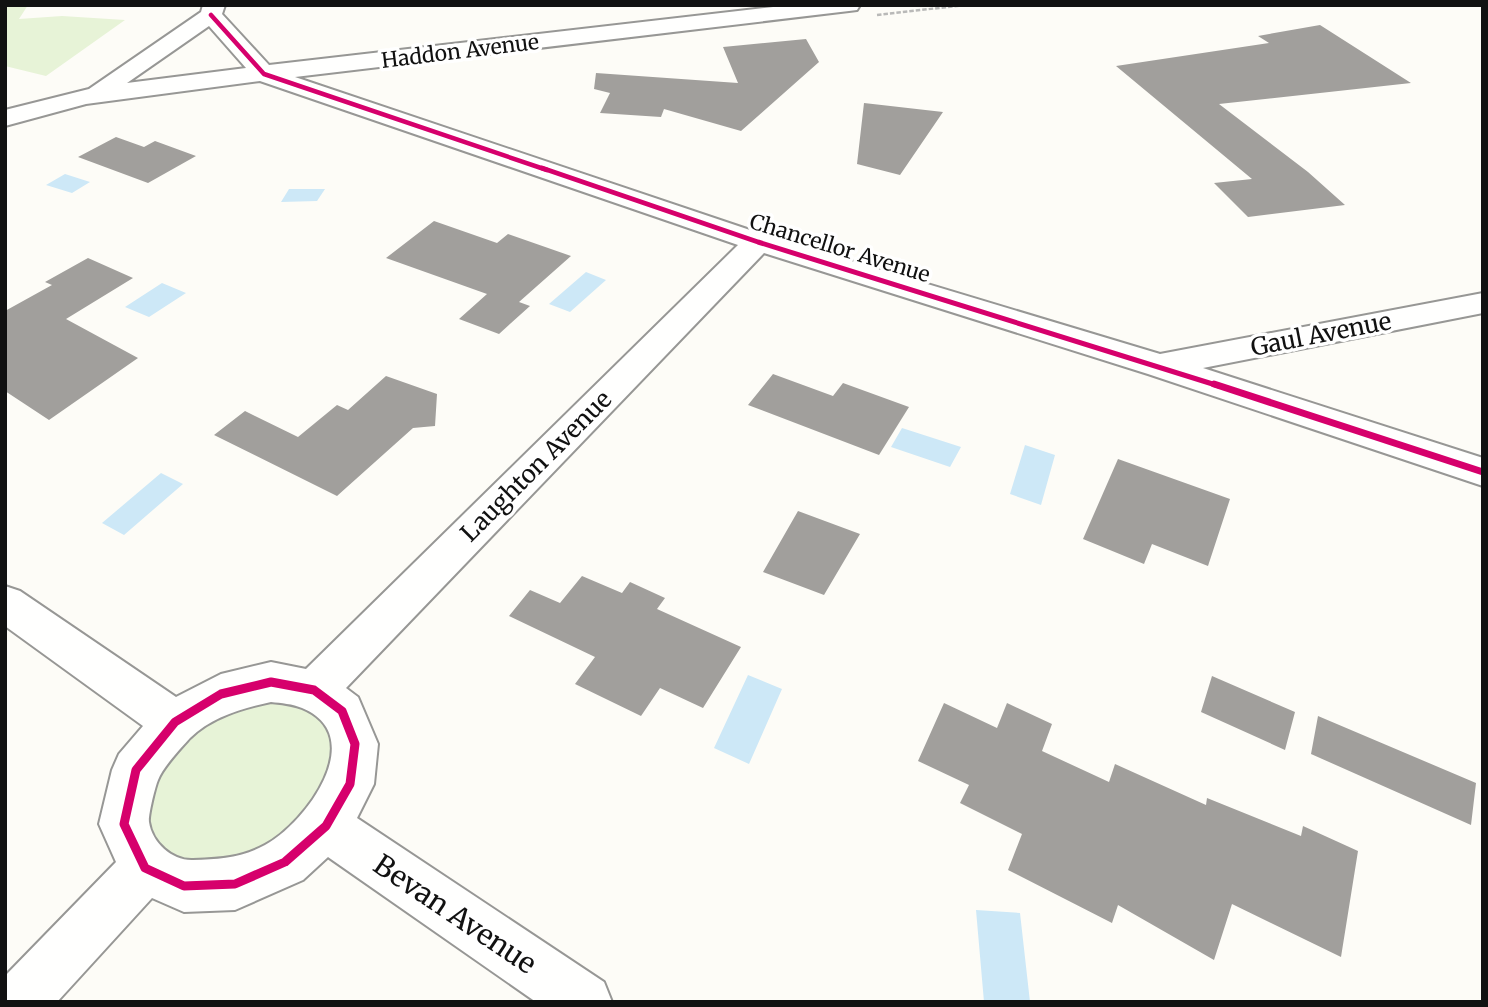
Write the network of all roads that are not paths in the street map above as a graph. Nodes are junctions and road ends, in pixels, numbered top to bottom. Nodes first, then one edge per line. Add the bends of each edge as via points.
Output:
1 (849, 5) edge
2 (213, 10) edge
3 (264, 74) junction
4 (81, 98) junction
5 (5, 118) edge
6 (758, 242) junction
7 (1483, 303) edge
8 (1160, 366) junction
9 (1483, 472) edge
10 (5, 603) edge
11 (314, 690) junction
12 (175, 722) junction
13 (326, 826) junction
14 (145, 868) junction
15 (19, 1002) edge
16 (584, 1002) edge

1 - 3 street, Haddon Avenue
2 - 3 street, Chancellor Avenue
2 - 4 street
3 - 4 street, Haddon Avenue
3 - 6 street, Chancellor Avenue
4 - 5 street, Haddon Avenue
6 - 8 street, Chancellor Avenue
6 - 11 street, Laughton Avenue
7 - 8 street, Gaul Avenue
8 - 9 street, Chancellor Avenue
10 - 12 street
11 - 12 street via 271,682 221,694
11 - 13 street via 342,711 355,744 350,784
12 - 14 street via 136,770 124,824
13 - 14 street via 285,862 234,884 184,887
13 - 16 street, Bevan Avenue
14 - 15 street

